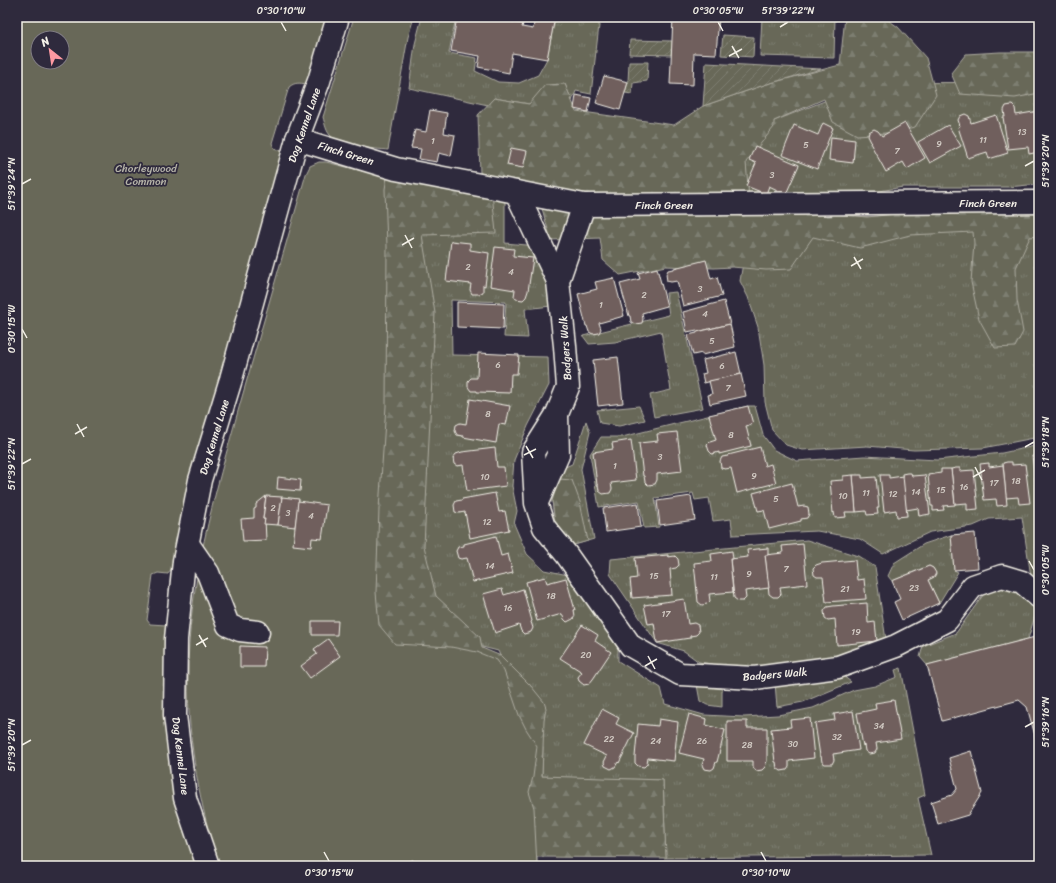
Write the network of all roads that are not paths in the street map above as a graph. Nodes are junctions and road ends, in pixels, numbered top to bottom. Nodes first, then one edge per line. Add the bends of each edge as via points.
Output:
1 (338, 17) edge
2 (297, 139) junction
3 (516, 192) junction
4 (1039, 202) edge
5 (584, 205) junction
6 (558, 280) junction
7 (188, 544) junction
8 (1039, 597) edge
9 (258, 632) dead end
10 (208, 866) edge

1 - 2 street, Dog Kennel Lane via 319,81
2 - 3 street, Finch Green via 396,169
2 - 7 street, Dog Kennel Lane via 232,379 200,480
3 - 5 street, Finch Green
3 - 6 street, Badgers Walk
4 - 5 street, Finch Green
5 - 6 street, Badgers Walk
6 - 8 street, Badgers Walk via 568,387 557,414 558,455 536,503 544,527 631,646 680,674 754,678 838,667 896,646 947,620 974,586 1002,576 1022,582
7 - 9 street via 208,573 228,625 240,630
7 - 10 street, Dog Kennel Lane via 176,639 175,715 185,798

